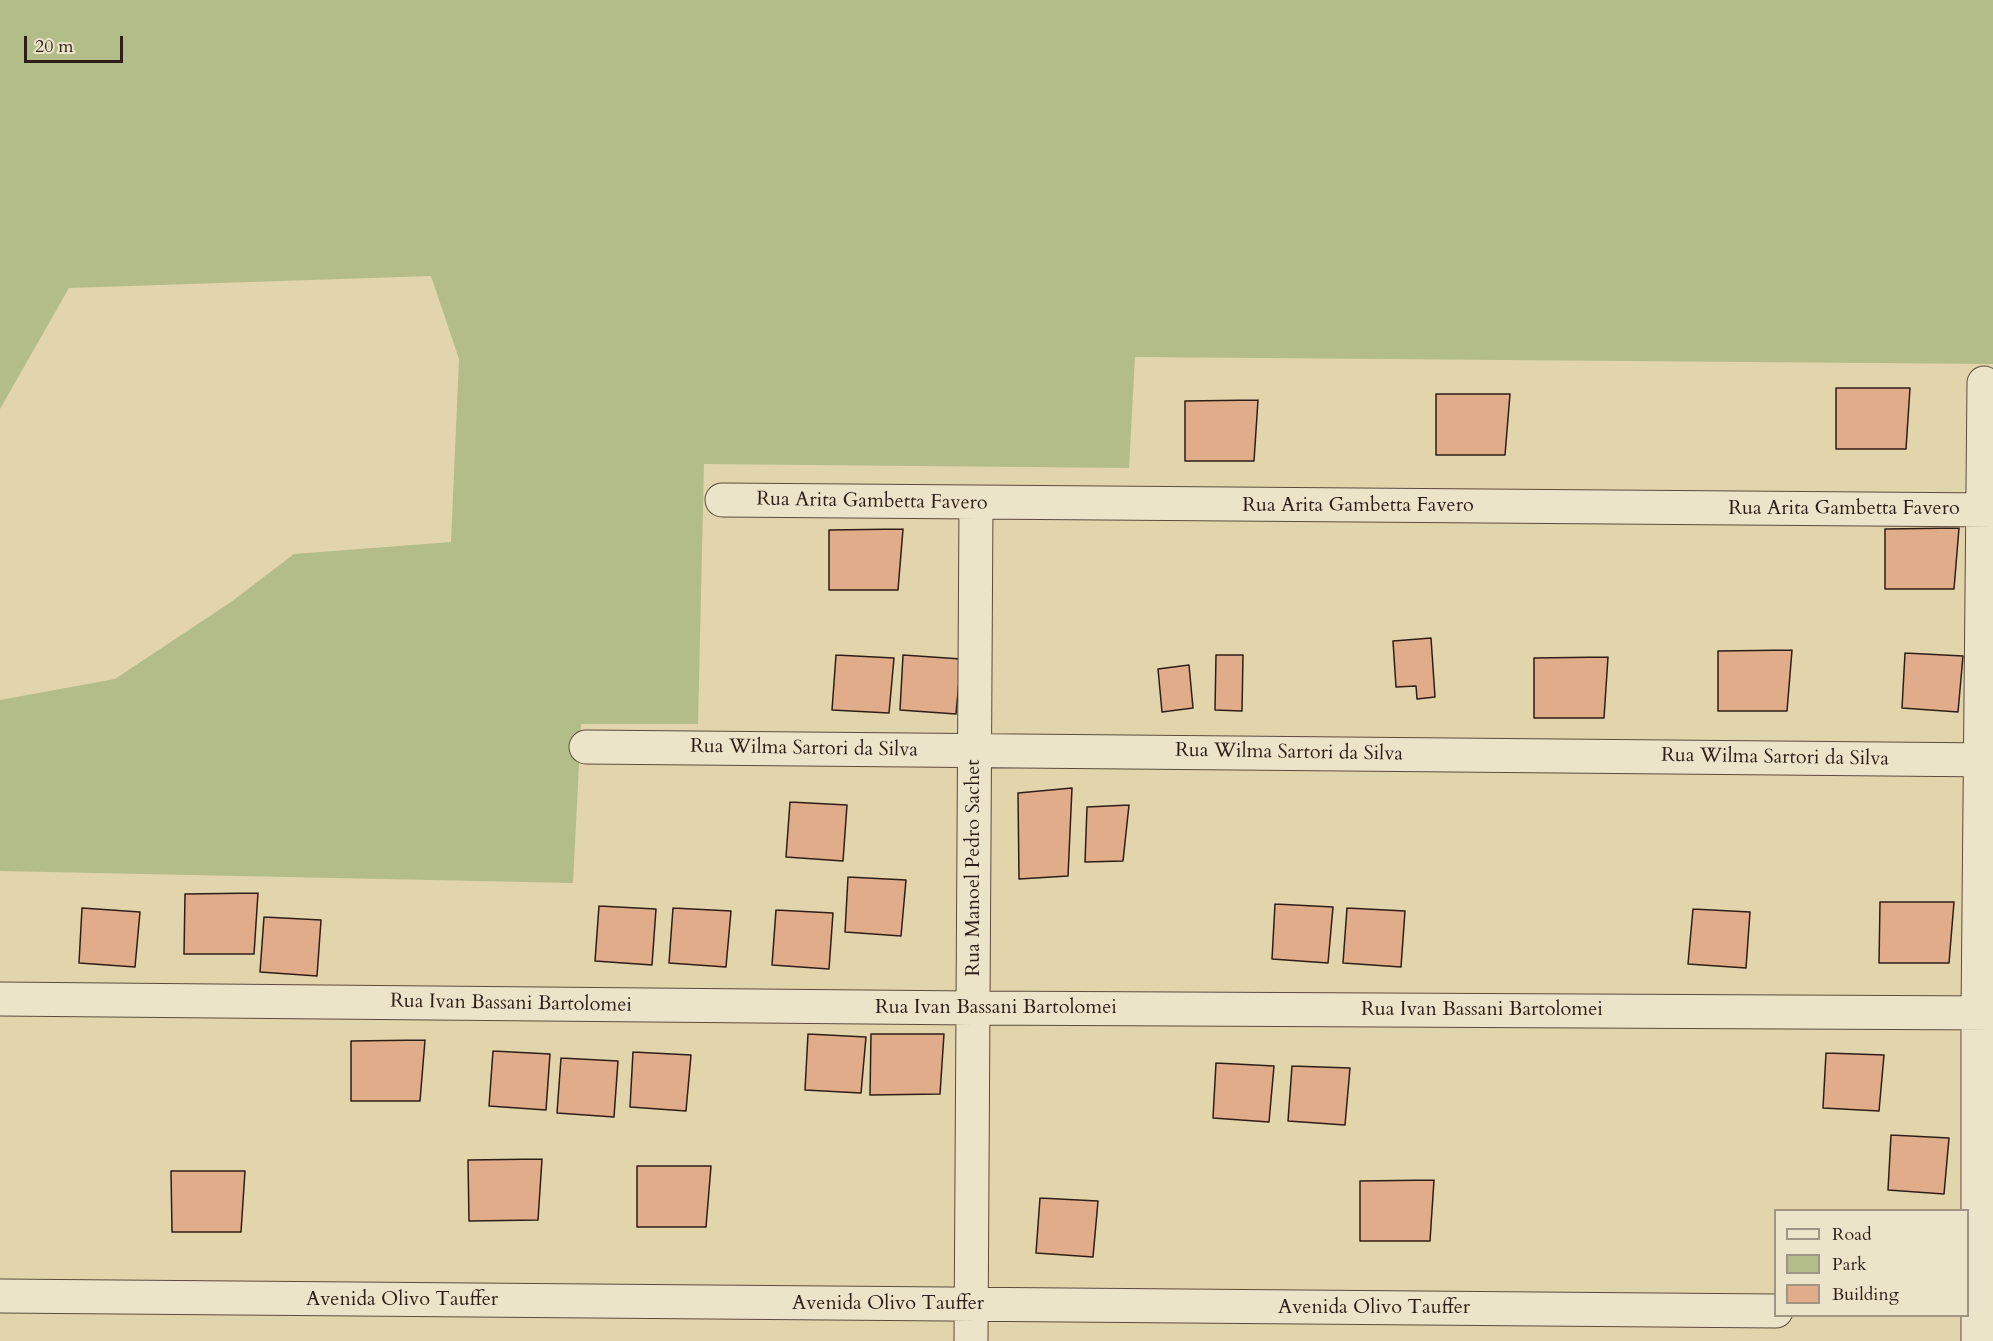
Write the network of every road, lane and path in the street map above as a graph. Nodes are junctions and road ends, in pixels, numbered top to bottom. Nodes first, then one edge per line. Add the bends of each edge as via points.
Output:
1 (1984, 383) dead end
2 (722, 500) dead end
3 (976, 503) junction
4 (1989, 510) edge
5 (586, 747) dead end
6 (974, 750) junction
7 (1987, 760) edge
8 (0, 999) edge
9 (975, 1008) junction
10 (1985, 1013) edge
11 (0, 1296) edge
12 (971, 1305) junction
13 (1774, 1311) edge
14 (1979, 1320) edge
15 (972, 1341) edge

1 - 4 street
2 - 3 street, Rua Arita Gambetta Favero
3 - 4 street, Rua Arita Gambetta Favero
3 - 6 street, Rua Manoel Pedro Sachet
4 - 7 street
5 - 6 street, Rua Wilma Sartori da Silva
6 - 7 street, Rua Wilma Sartori da Silva
6 - 9 street, Rua Manoel Pedro Sachet
7 - 10 street
8 - 9 street, Rua Ivan Bassani Bartolomei
9 - 10 street, Rua Ivan Bassani Bartolomei
9 - 12 street, Rua Manoel Pedro Sachet
10 - 14 street
11 - 12 street, Avenida Olivo Tauffer
12 - 13 street, Avenida Olivo Tauffer
12 - 15 street, Rua Manoel Pedro Sachet

